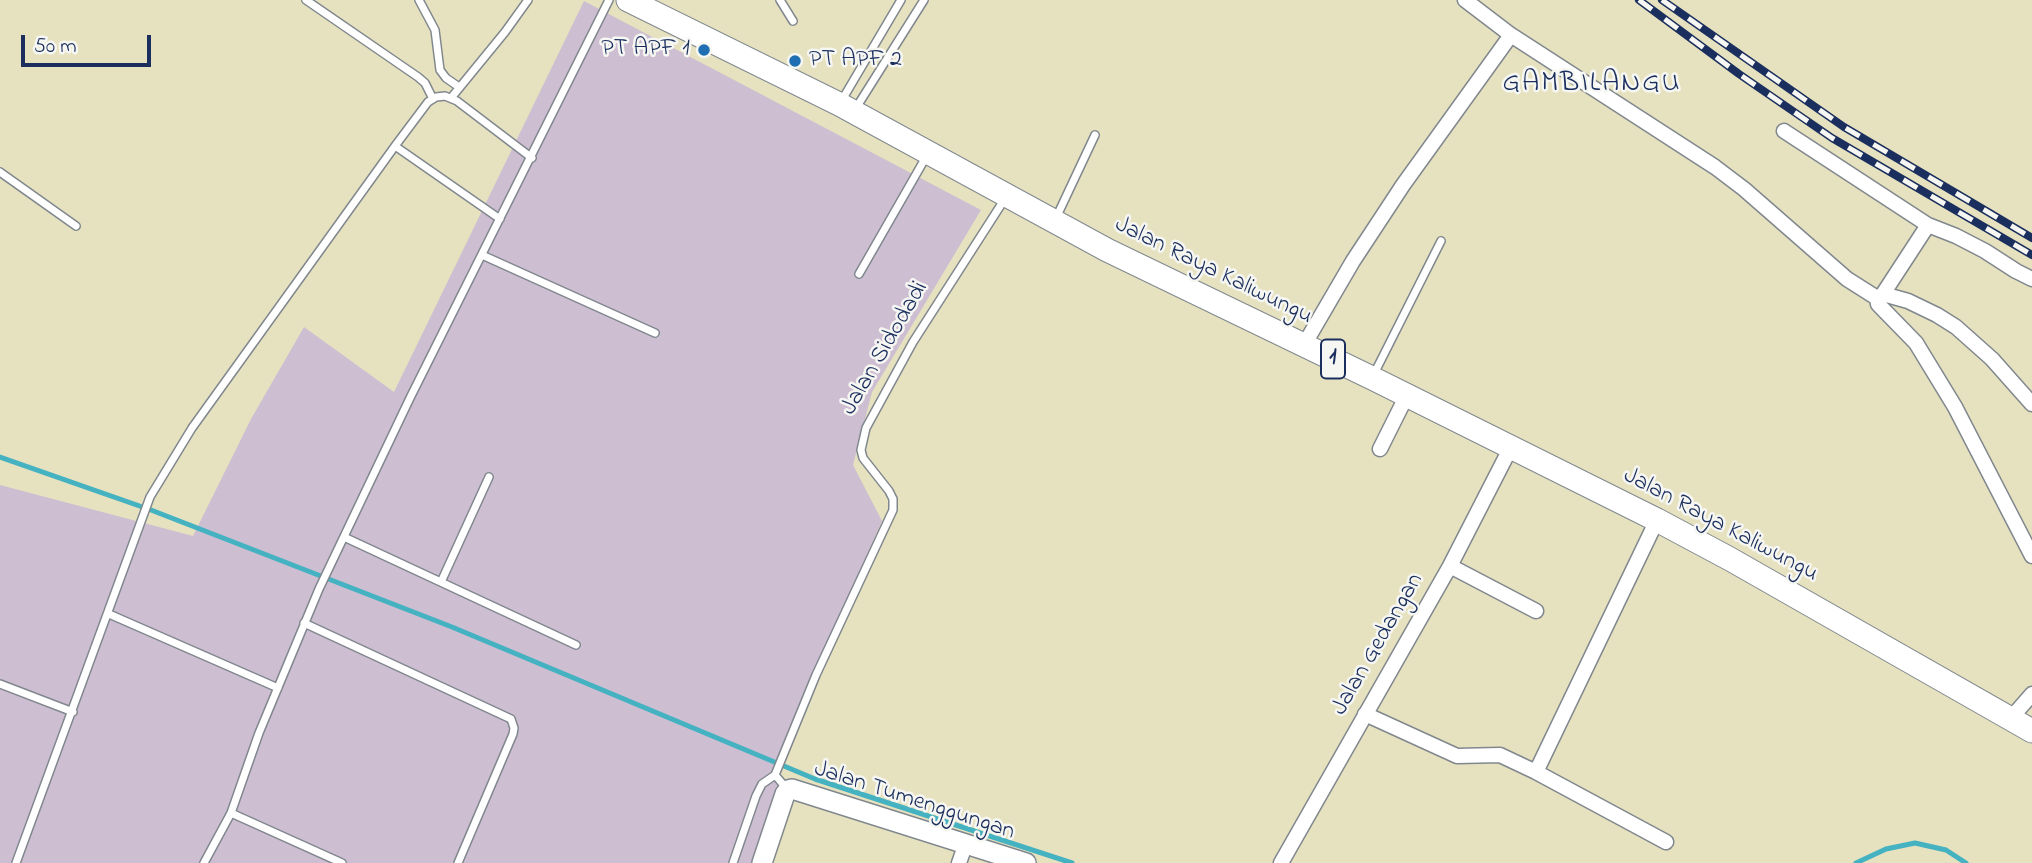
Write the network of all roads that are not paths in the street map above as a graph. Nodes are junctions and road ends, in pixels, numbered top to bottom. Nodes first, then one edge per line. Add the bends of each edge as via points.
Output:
1 (306, 0) edge
2 (528, 0) edge
3 (609, 0) edge
4 (628, 0) edge
5 (780, 0) edge
6 (901, 0) edge
7 (924, 0) edge
8 (1465, 0) edge
9 (422, 1) edge
10 (793, 20) dead end
11 (1511, 35) junction
12 (459, 87) junction
13 (451, 98) junction
14 (433, 99) junction
15 (847, 108) junction
16 (1784, 131) dead end
17 (1095, 135) dead end
18 (395, 146) junction
19 (929, 153) junction
20 (531, 158) junction
21 (0, 172) edge
22 (1006, 196) junction
23 (500, 219) junction
24 (1054, 222) junction
25 (1928, 225) junction
26 (76, 226) dead end
27 (1441, 241) dead end
28 (482, 255) junction
29 (859, 274) dead end
30 (2032, 279) edge
31 (1880, 296) junction
32 (655, 332) dead end
33 (1304, 345) junction
34 (1373, 378) junction
35 (1407, 395) junction
36 (2032, 404) edge
37 (1511, 447) junction
38 (1380, 449) dead end
39 (489, 477) dead end
40 (1657, 520) junction
41 (344, 537) junction
42 (2032, 556) edge
43 (1450, 566) junction
44 (441, 582) junction
45 (1536, 611) dead end
46 (109, 614) junction
47 (304, 624) junction
48 (576, 645) dead end
49 (0, 684) edge
50 (278, 688) junction
51 (2032, 694) edge
52 (73, 712) junction
53 (1366, 714) junction
54 (2011, 718) junction
55 (2032, 731) edge
56 (1536, 772) junction
57 (780, 779) junction
58 (231, 813) junction
59 (1666, 842) dead end
60 (966, 843) junction
61 (16, 863) edge
62 (204, 863) edge
63 (342, 863) edge
64 (458, 863) edge
65 (733, 863) edge
66 (762, 863) edge
67 (959, 863) edge
68 (1026, 863) edge
69 (1280, 863) edge

1 - 14 lane via 418,77
2 - 12 lane
3 - 20 lane
4 - 15 main road, Jalan Raya Kaliwungu / 1
5 - 10 lane
6 - 15 lane
7 - 15 lane
8 - 11 street
9 - 12 lane via 435,30 440,70
11 - 31 street via 1715,167 1834,270
11 - 33 street via 1402,185
12 - 13 lane
13 - 14 lane
13 - 20 lane
14 - 18 lane
15 - 19 main road, Jalan Raya Kaliwungu / 1
16 - 25 street
17 - 24 lane
18 - 23 lane
18 - 46 lane via 192,428 150,497
19 - 22 main road, Jalan Raya Kaliwungu / 1
19 - 29 lane
20 - 23 lane
21 - 26 lane
22 - 24 main road, Jalan Raya Kaliwungu / 1
22 - 57 lane, Jalan Sidodadi via 913,342 866,428 863,457 894,499 893,510 816,675 781,760
23 - 28 lane
24 - 33 main road, Jalan Raya Kaliwungu / 1
25 - 30 street
25 - 31 street
27 - 34 lane
28 - 32 lane
28 - 41 lane
31 - 36 street via 1924,308 1956,327
31 - 42 street via 1878,304 1916,343 1955,407
33 - 34 main road, Jalan Raya Kaliwungu / 1
34 - 35 main road, Jalan Raya Kaliwungu / 1
35 - 37 main road, Jalan Raya Kaliwungu / 1
35 - 38 street
37 - 40 main road, Jalan Raya Kaliwungu / 1
37 - 43 street, Jalan Gedangan
39 - 44 lane
40 - 54 main road, Jalan Raya Kaliwungu / 1
40 - 56 street
41 - 44 lane
41 - 47 lane
43 - 45 street
43 - 53 street, Jalan Gedangan
44 - 48 lane
46 - 50 lane
46 - 52 lane
47 - 50 lane
47 - 64 lane via 511,719 513,734
49 - 52 lane
50 - 58 lane
51 - 54 street
52 - 61 lane
53 - 56 street via 1457,756 1500,755
53 - 69 street, Jalan Gedangan
54 - 55 main road, Jalan Raya Kaliwungu / 1
56 - 59 street
57 - 60 street, Jalan Tumenggungan via 797,789
57 - 65 lane, Jalan Sidodadi via 762,784
57 - 66 street
58 - 62 lane
58 - 63 lane
60 - 67 street
60 - 68 street, Jalan Tumenggungan

